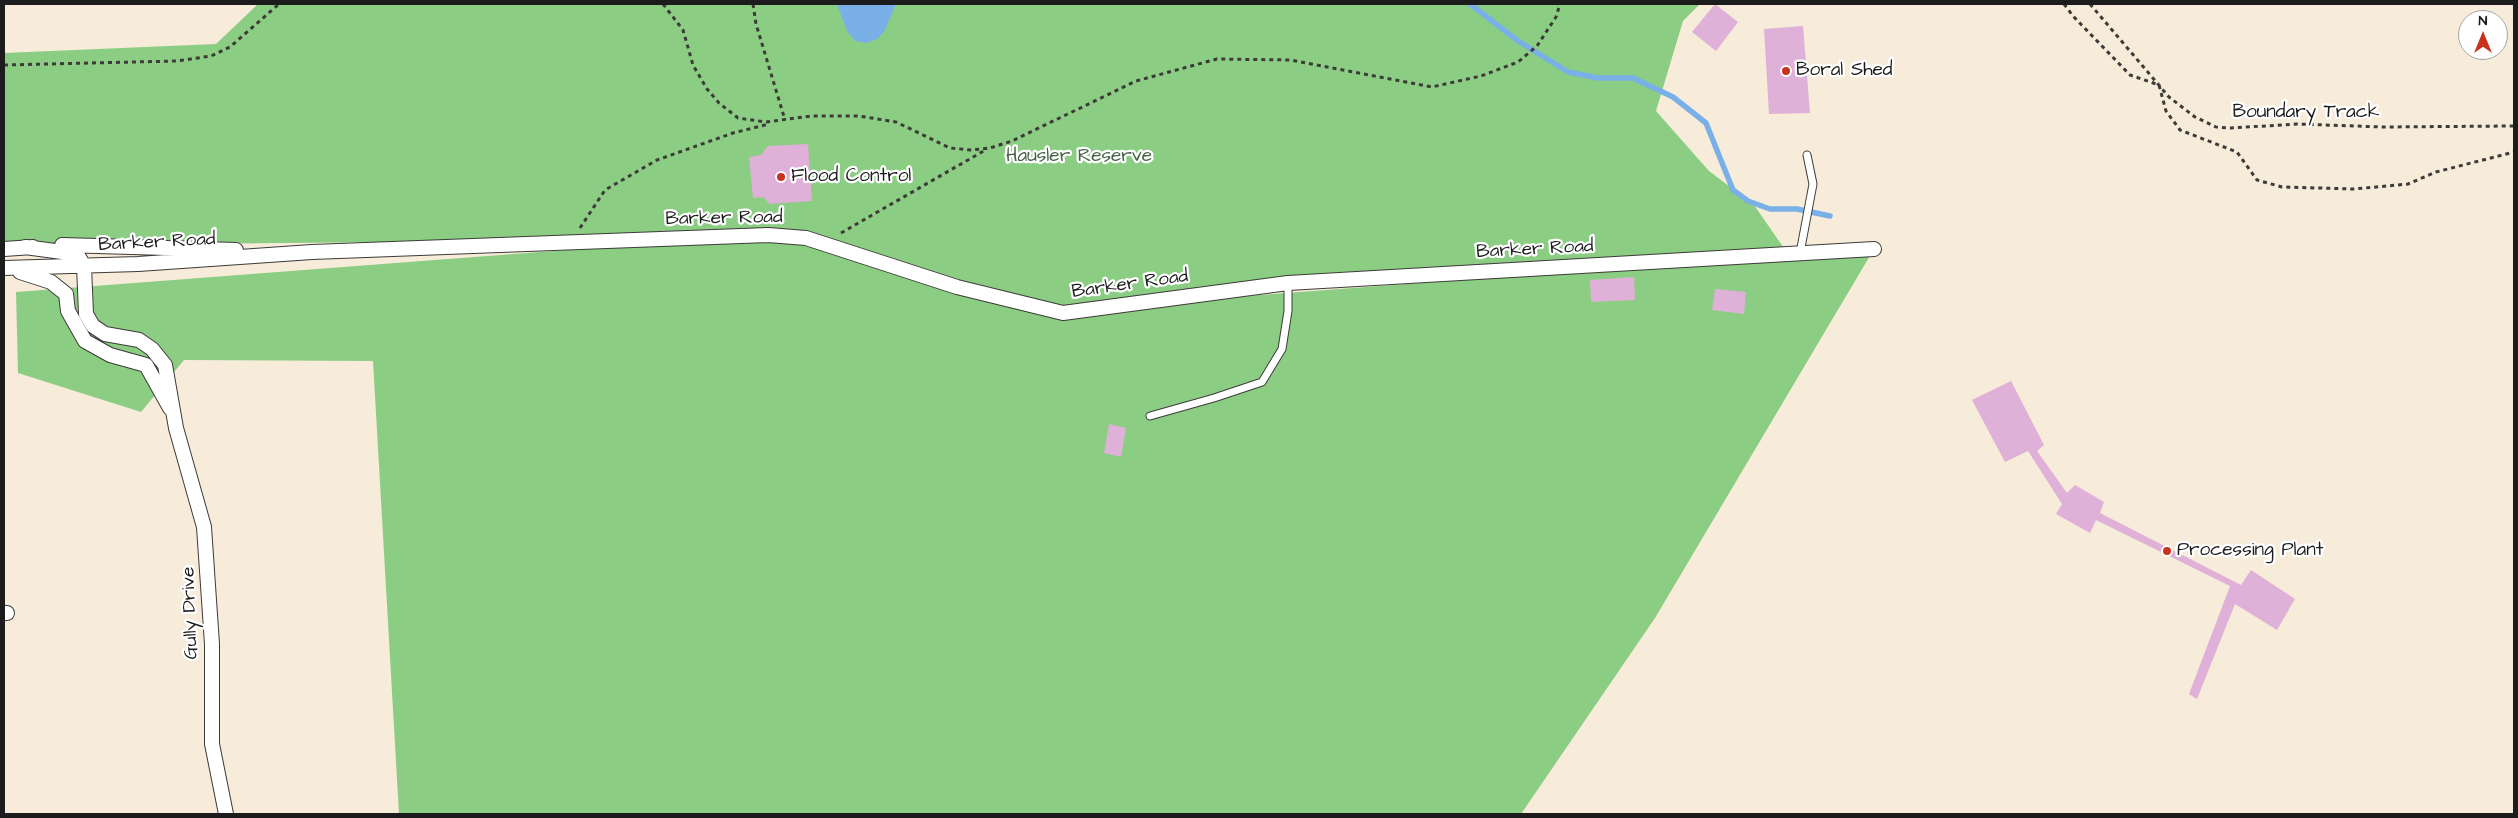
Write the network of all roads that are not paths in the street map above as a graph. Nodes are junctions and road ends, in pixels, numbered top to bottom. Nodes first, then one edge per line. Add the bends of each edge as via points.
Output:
1 (1807, 155) dead end
2 (26, 247) junction
3 (4, 249) edge
4 (1874, 249) dead end
5 (312, 252) junction
6 (1800, 253) junction
7 (84, 266) junction
8 (4, 268) edge
9 (1288, 283) junction
10 (173, 413) junction
11 (1150, 416) dead end
12 (226, 814) edge

1 - 6 lane via 1813,184
2 - 3 street, Barker Road
2 - 5 street, Barker Road via 94,245
2 - 7 street via 77,254
4 - 6 street, Barker Road
5 - 7 street, Barker Road
5 - 9 street, Barker Road via 768,235 806,238 957,287 1064,313
6 - 9 street, Barker Road
7 - 8 street, Barker Road
7 - 10 street, Gully Drive via 86,314 93,326 105,334 139,340 152,349 165,365
8 - 10 street, Gully Drive via 52,282 66,294 68,311 85,342 110,355 146,365
9 - 11 lane via 1288,311 1282,349 1262,382
10 - 12 street, Gully Drive via 204,527 212,644 212,744

